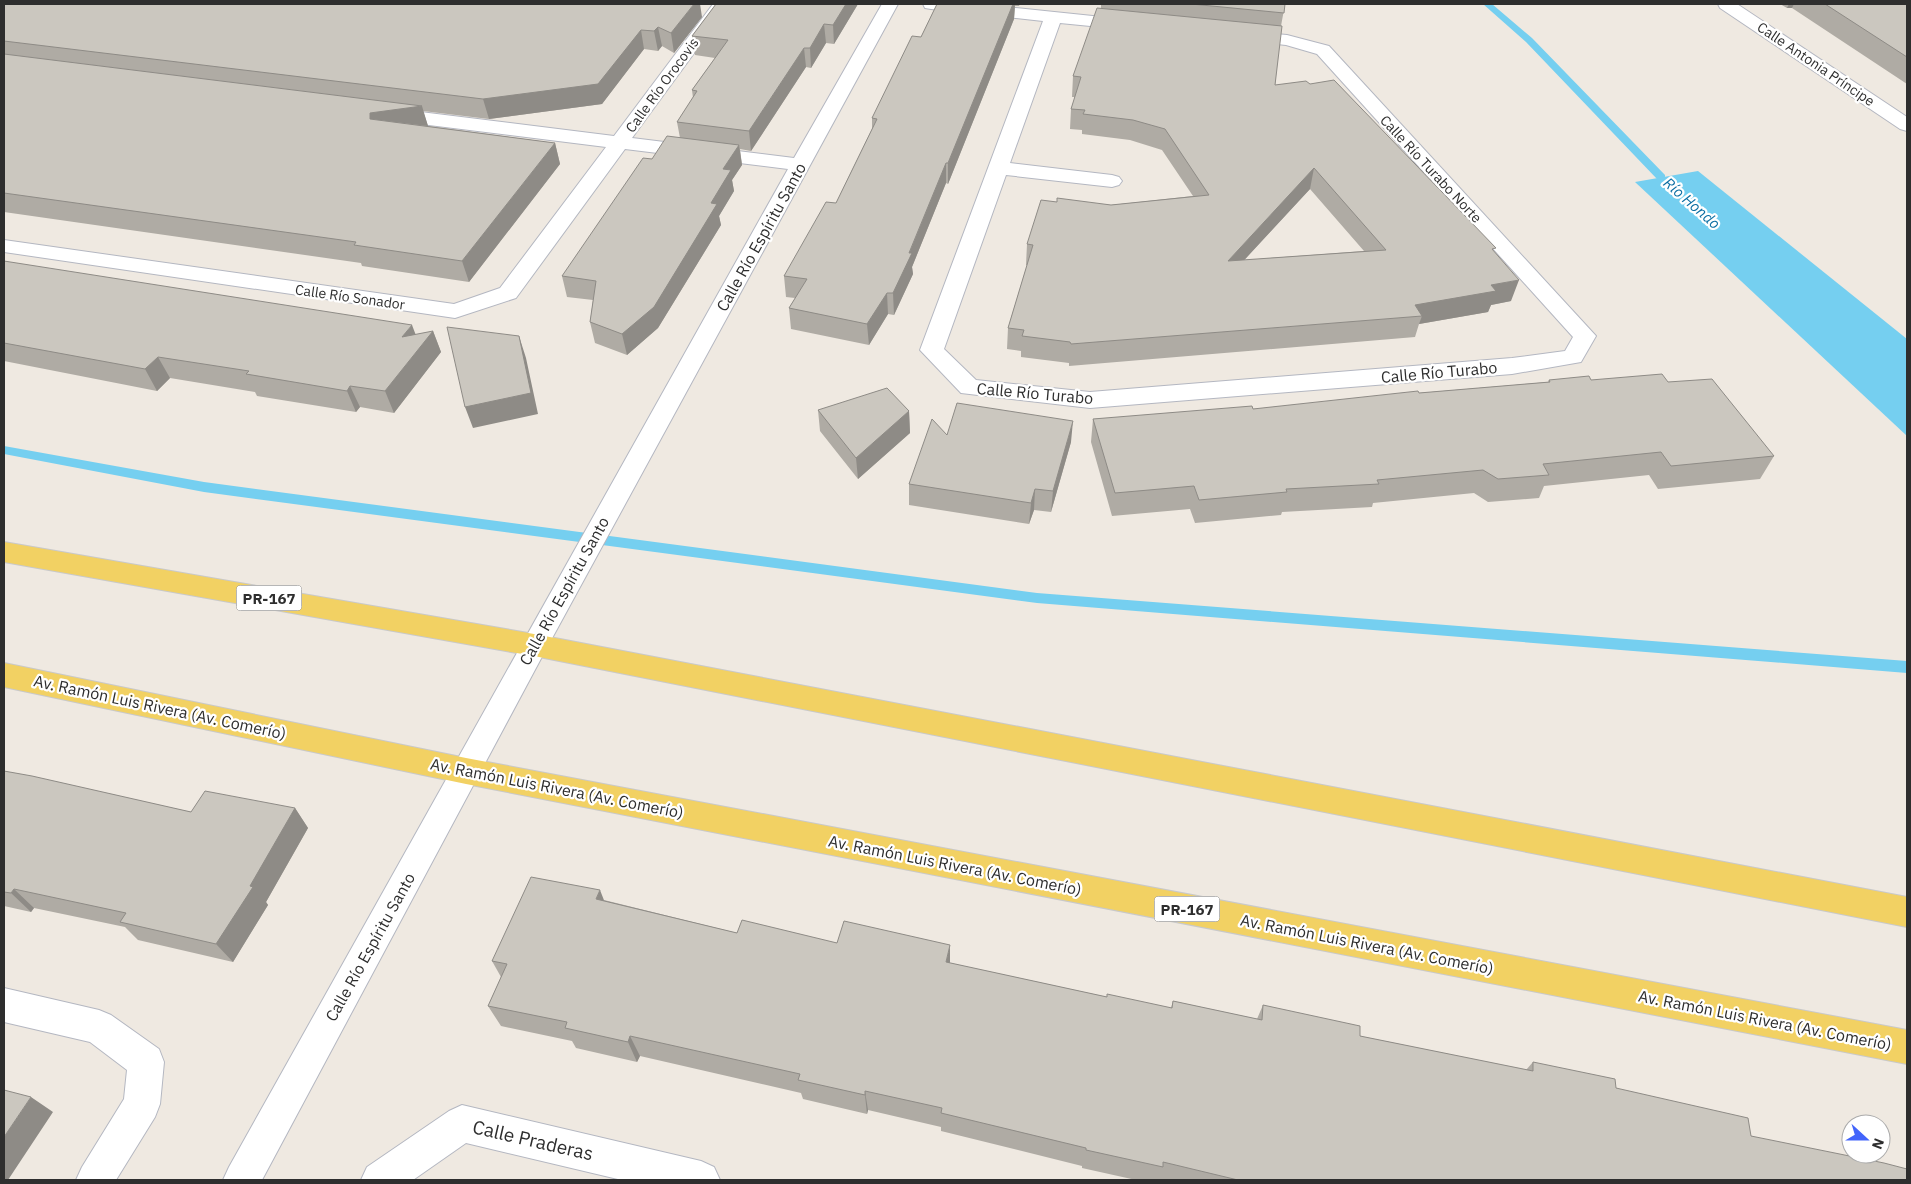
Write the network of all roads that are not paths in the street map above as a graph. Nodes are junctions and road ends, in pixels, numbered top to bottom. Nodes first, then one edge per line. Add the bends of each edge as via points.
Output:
1 (890, 4) edge
2 (931, 4) edge
3 (1726, 4) edge
4 (719, 7) edge
5 (693, 9) edge
6 (1053, 17) junction
7 (1150, 27) edge
8 (1228, 34) edge
9 (366, 111) edge
10 (1907, 125) edge
11 (620, 142) junction
12 (801, 165) junction
13 (997, 168) junction
14 (1112, 181) dead end
15 (4, 246) edge
16 (1585, 336) joint
17 (4, 552) edge
18 (534, 645) junction
19 (4, 675) edge
20 (466, 771) junction
21 (1907, 912) edge
22 (4, 1005) edge
23 (1907, 1047) edge
24 (95, 1180) edge
25 (242, 1180) edge
26 (380, 1180) edge
27 (701, 1180) edge

1 - 12 street, Calle Río Espíritu Santo
2 - 6 street
3 - 10 street, Calle Antonia Príncipe
4 - 5 street
4 - 11 street, Calle Río Orocovis
6 - 7 street
6 - 13 street, Calle Río Turabo
8 - 16 street, Calle Río Turabo Norte via 1287,40 1323,50
9 - 11 street
11 - 12 street
11 - 15 street, Calle Río Sonador via 508,293 455,311
12 - 18 street, Calle Río Espíritu Santo
13 - 14 street
13 - 16 street, Calle Río Turabo via 932,350 969,387 1090,400 1512,366 1573,357
17 - 18 main road, PR-167
18 - 20 street, Calle Río Espíritu Santo
18 - 21 main road, PR-167
19 - 20 main road, Av. Ramón Luis Rivera (Av. Comerío) / PR-167
20 - 23 main road, Av. Ramón Luis Rivera (Av. Comerío) / PR-167
20 - 25 street, Calle Río Espíritu Santo
22 - 24 street via 100,1028 146,1062 142,1104
26 - 27 street, Calle Praderas via 462,1124

